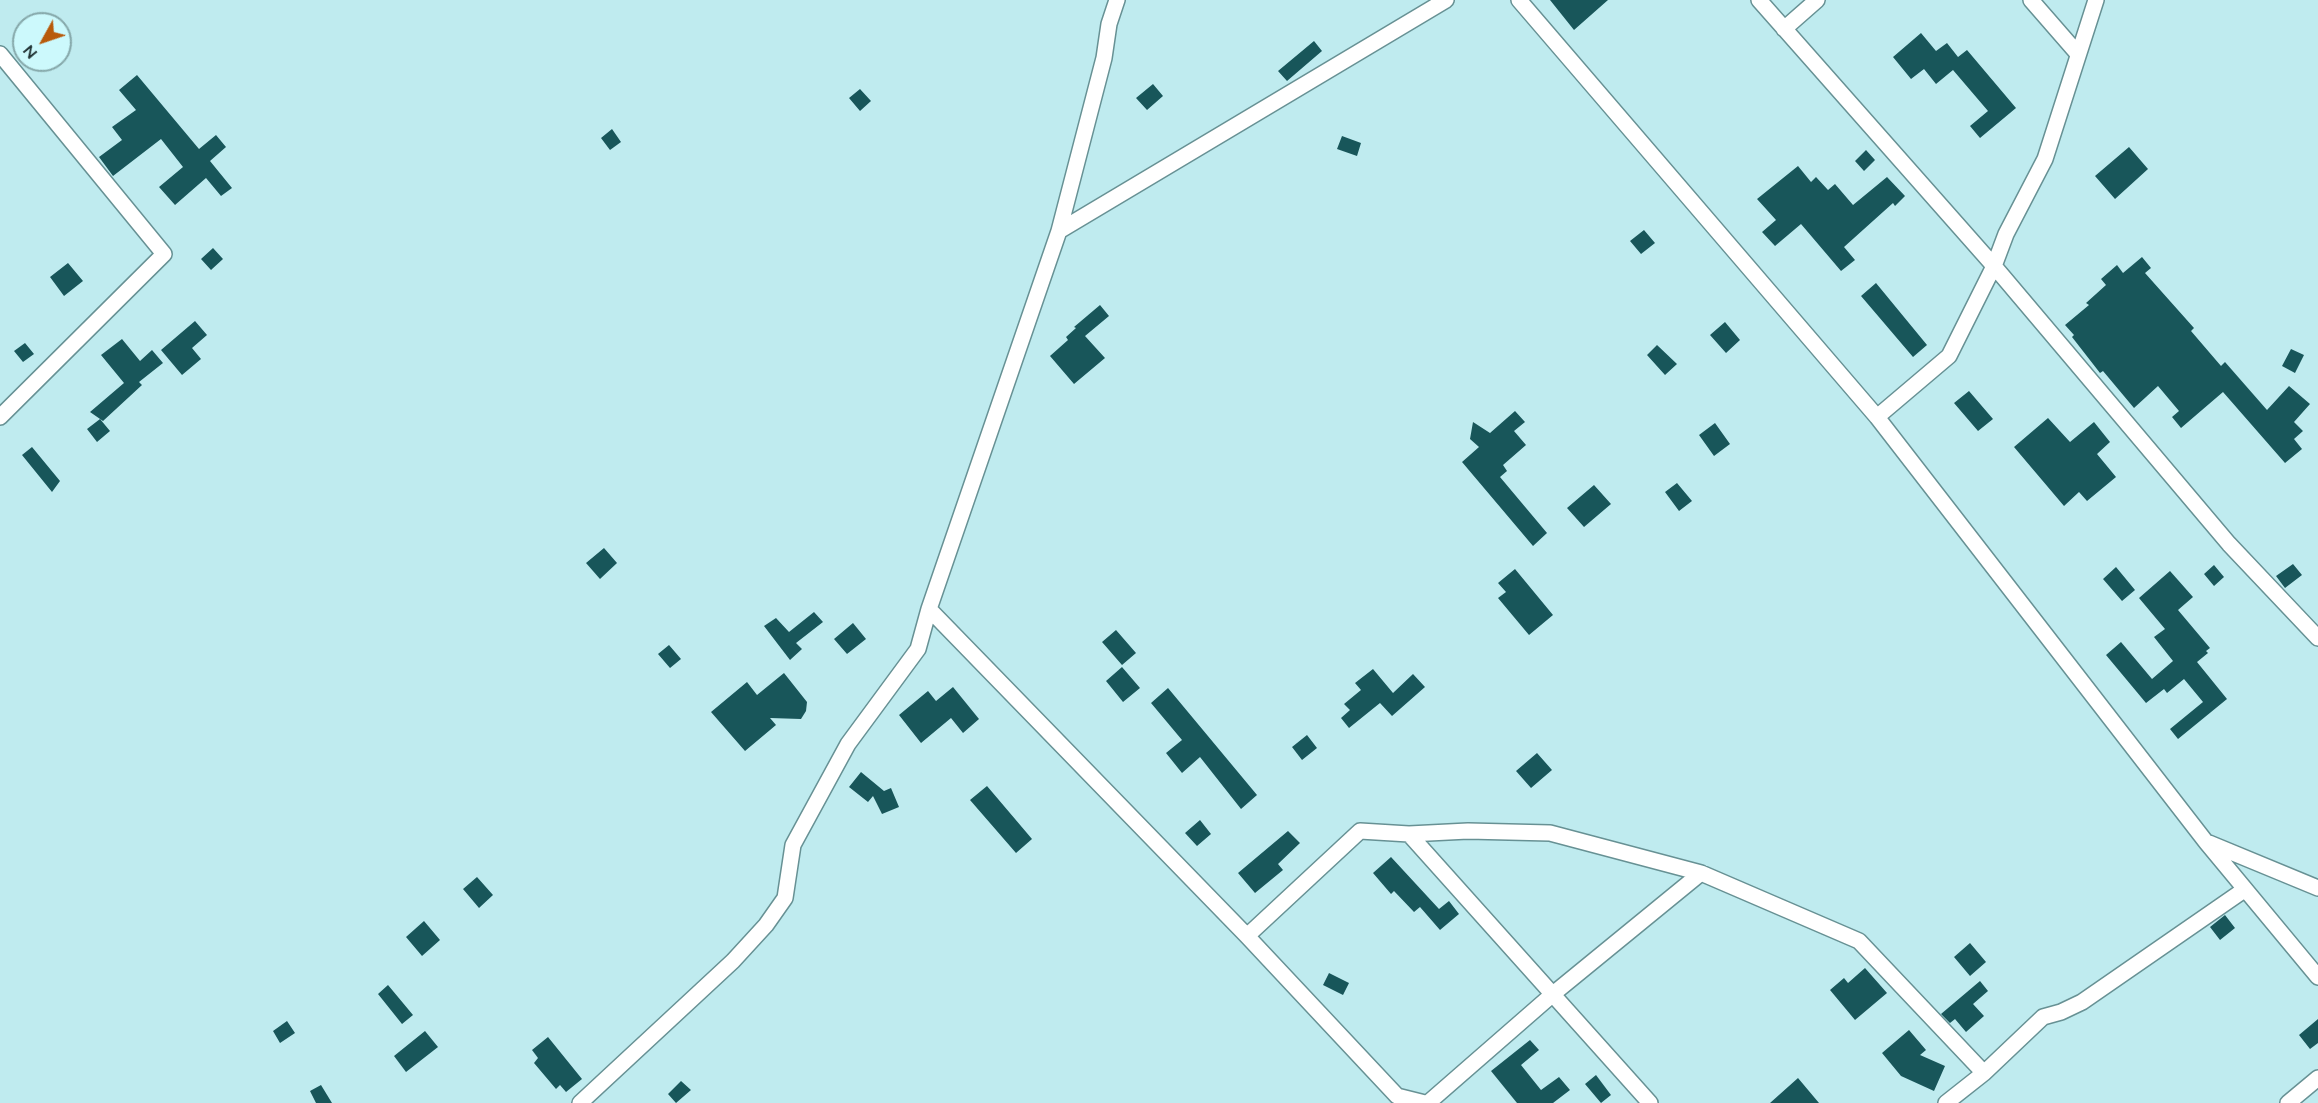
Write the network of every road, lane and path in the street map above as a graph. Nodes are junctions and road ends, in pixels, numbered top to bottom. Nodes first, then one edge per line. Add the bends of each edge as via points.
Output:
1 (1118, 0) edge
2 (1446, 0) edge
3 (1519, 0) edge
4 (1759, 0) edge
5 (1817, 0) edge
6 (2031, 0) edge
7 (2096, 0) edge
8 (1784, 29) junction
9 (0, 54) edge
10 (2079, 54) junction
11 (1059, 231) junction
12 (1994, 266) junction
13 (0, 417) edge
14 (1877, 417) junction
15 (929, 609) junction
16 (2318, 638) edge
17 (1409, 834) junction
18 (2206, 842) junction
19 (1701, 873) junction
20 (2318, 888) edge
21 (2244, 890) junction
22 (1247, 936) junction
23 (2318, 977) edge
24 (1553, 994) junction
25 (1984, 1073) junction
26 (2318, 1078) edge
27 (580, 1103) edge
28 (1426, 1103) edge
29 (1650, 1103) edge
30 (1946, 1103) edge
31 (2288, 1103) edge

1 - 11 street
2 - 11 street
3 - 14 street
4 - 8 street
5 - 8 street
6 - 10 street
7 - 10 street
8 - 12 street
9 - 13 street via 164,254
10 - 12 street via 2045,159
11 - 15 street
12 - 14 street via 1949,357
12 - 16 street via 2229,544
14 - 18 street
15 - 22 street
15 - 27 street via 918,649 848,744 797,837 786,898 733,961
17 - 19 street via 1550,833
17 - 22 street via 1360,831
17 - 24 street
18 - 20 street
18 - 21 street
19 - 24 street
19 - 25 street via 1859,940
21 - 23 street
21 - 25 street via 2082,1002 2043,1017
22 - 28 street via 1397,1096
24 - 28 street
24 - 29 street
25 - 30 street
26 - 31 street

